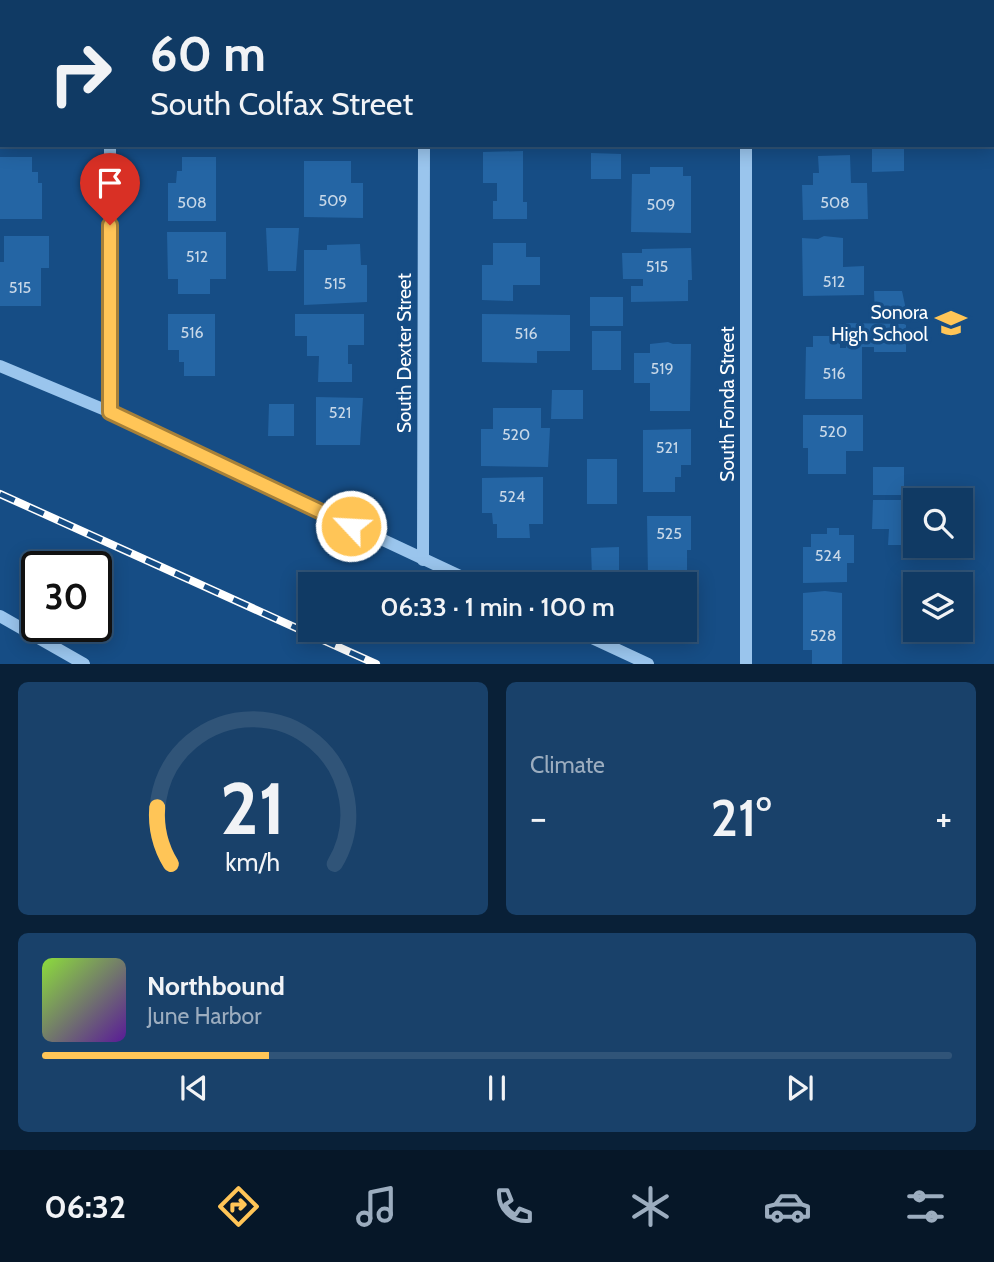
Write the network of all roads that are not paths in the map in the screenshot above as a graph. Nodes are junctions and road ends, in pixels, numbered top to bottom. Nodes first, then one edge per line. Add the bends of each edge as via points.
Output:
1 (110, 147) edge
2 (424, 147) edge
3 (746, 147) edge
4 (0, 366) edge
5 (110, 412) junction
6 (423, 560) junction
7 (450, 572) edge
8 (0, 616) edge
9 (602, 642) edge
10 (84, 663) edge
11 (648, 663) edge
12 (746, 663) edge

1 - 5 street
2 - 6 street, South Dexter Street
3 - 12 street, South Fonda Street
4 - 5 street
5 - 6 street
6 - 7 street
8 - 10 street
9 - 11 street

